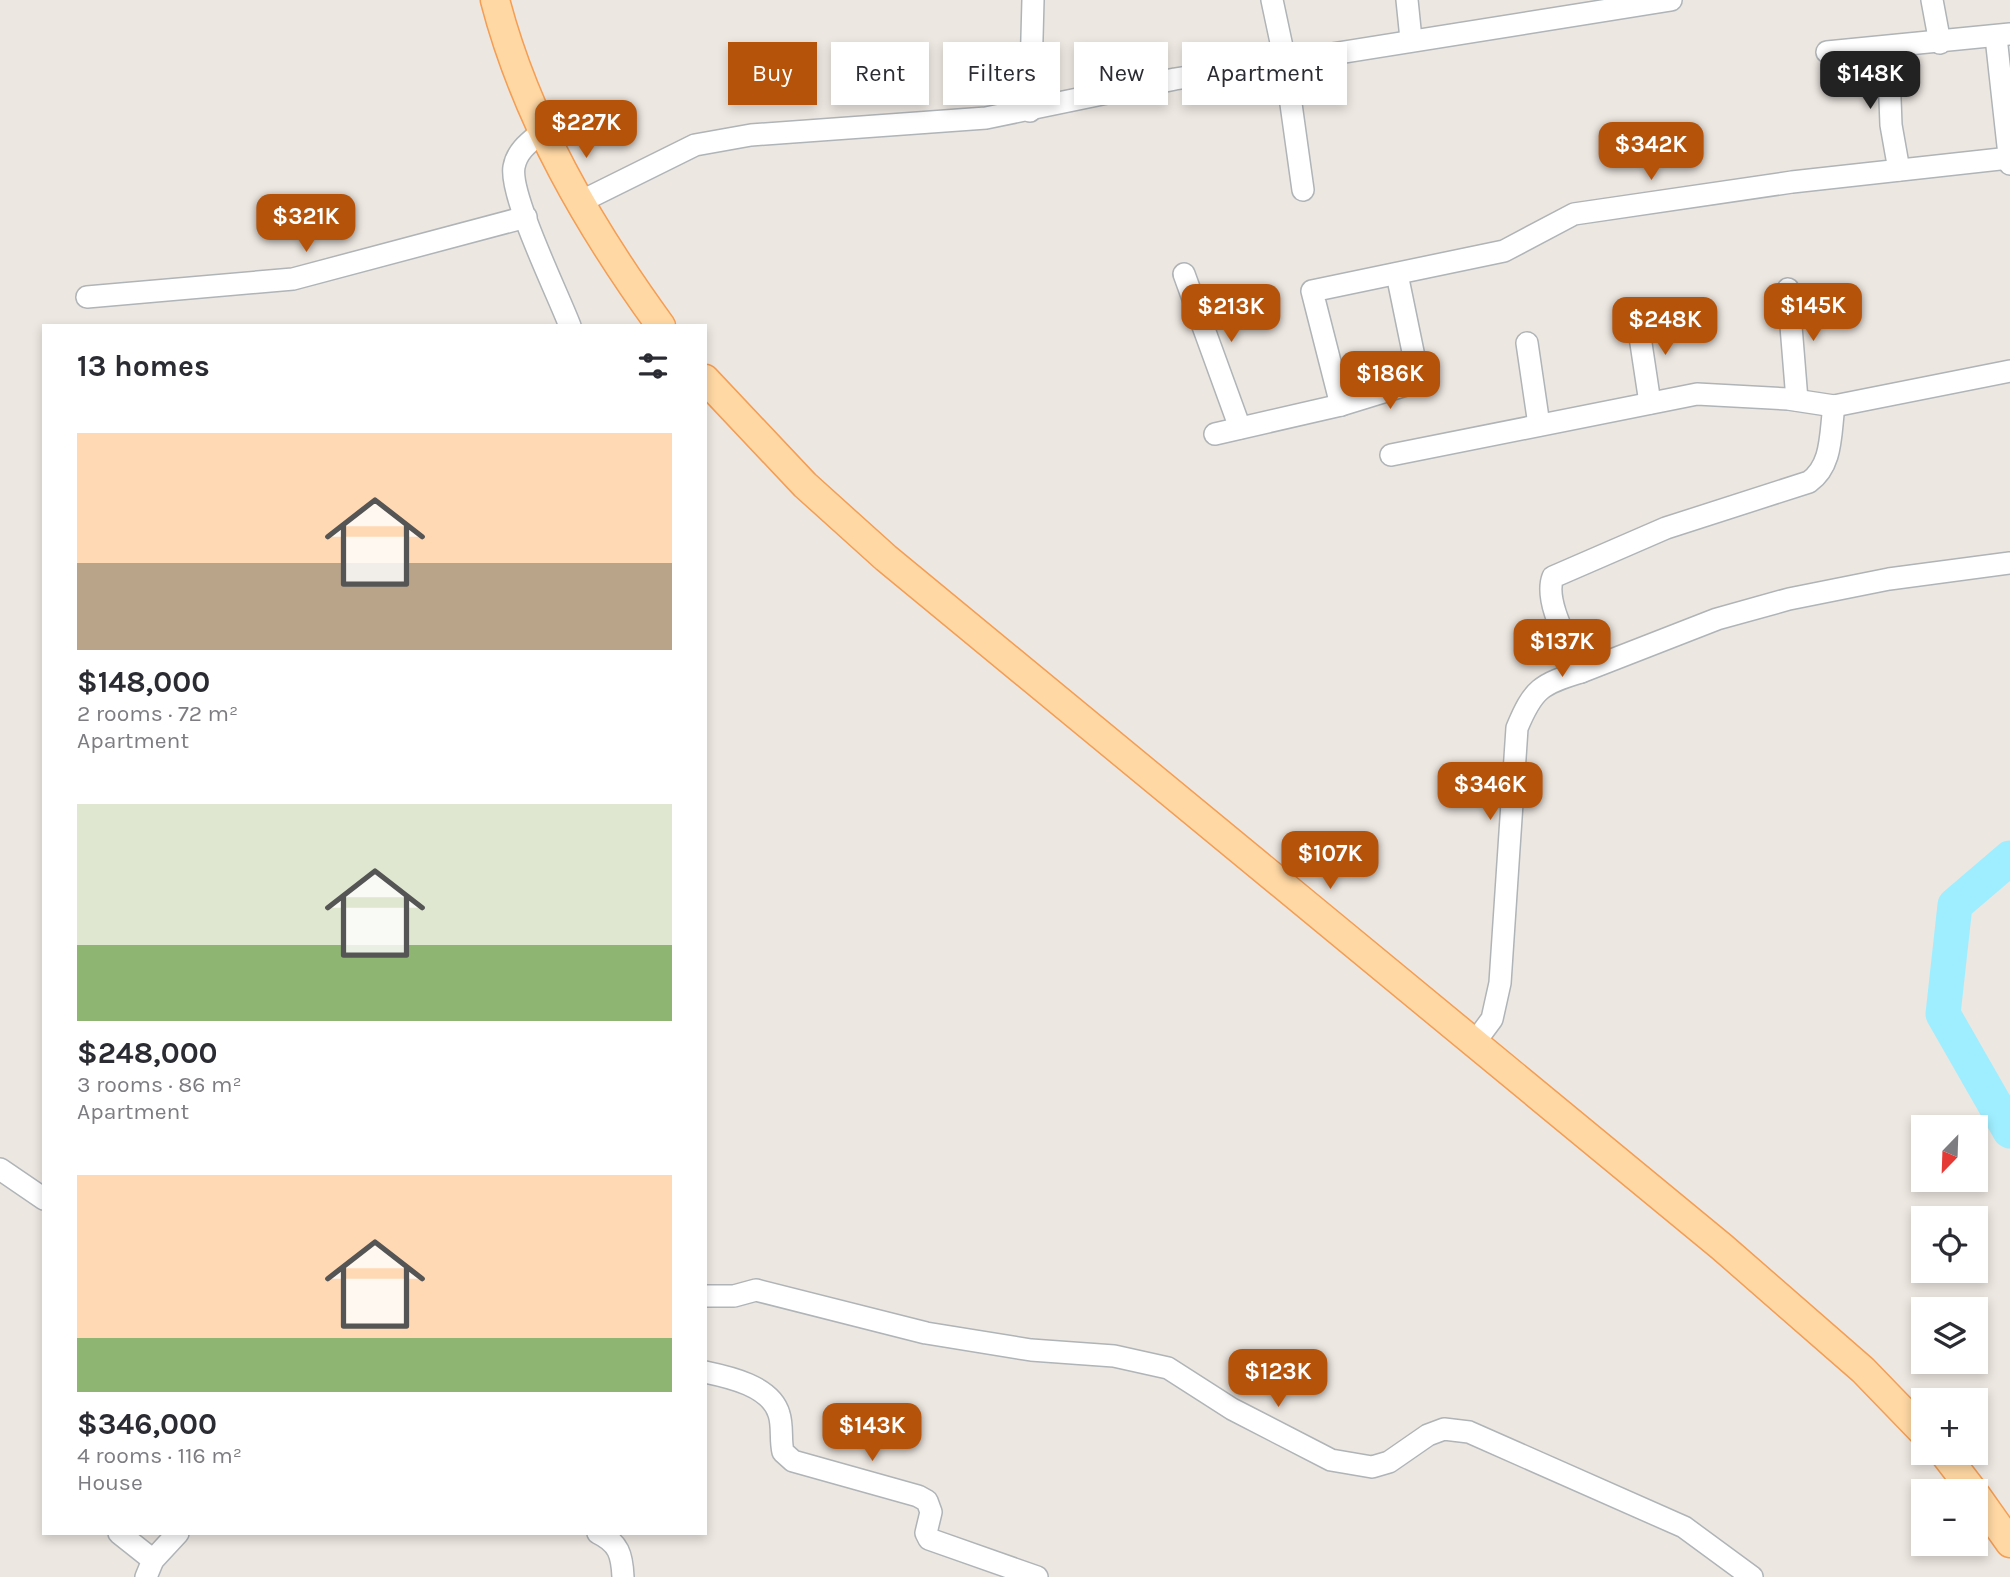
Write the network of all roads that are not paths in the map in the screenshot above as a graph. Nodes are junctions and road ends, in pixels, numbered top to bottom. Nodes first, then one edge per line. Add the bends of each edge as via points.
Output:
1 (495, 0) edge
2 (1272, 0) edge
3 (1407, 0) edge
4 (1671, 0) edge
5 (1932, 0) edge
6 (1036, 1) edge
7 (2003, 36) edge
8 (1411, 40) junction
9 (1281, 42) edge
10 (1940, 43) junction
11 (1888, 47) junction
12 (1347, 51) edge
13 (1828, 52) dead end
14 (1182, 78) edge
15 (1291, 105) edge
16 (1030, 111) junction
17 (544, 130) junction
18 (2010, 160) edge
19 (1899, 170) junction
20 (1303, 190) dead end
21 (580, 202) junction
22 (526, 216) junction
23 (1184, 274) dead end
24 (1397, 274) junction
25 (1788, 289) dead end
26 (87, 297) dead end
27 (1637, 317) dead end
28 (569, 324) edge
29 (660, 324) edge
30 (1527, 343) dead end
31 (2010, 371) edge
32 (707, 381) edge
33 (1797, 400) junction
34 (1650, 403) junction
35 (1341, 405) junction
36 (1833, 406) junction
37 (1539, 425) junction
38 (1240, 428) junction
39 (1215, 434) dead end
40 (1391, 454) dead end
41 (2010, 563) edge
42 (1581, 672) junction
43 (1475, 1042) junction
44 (0, 1169) edge
45 (42, 1198) edge
46 (707, 1296) edge
47 (707, 1373) edge
48 (1911, 1420) edge
49 (1953, 1465) edge
50 (1963, 1479) edge
51 (1988, 1512) edge
52 (121, 1535) edge
53 (176, 1535) edge
54 (602, 1535) edge
55 (2010, 1543) edge
56 (150, 1569) edge
57 (623, 1577) edge
58 (1037, 1577) edge
59 (1752, 1577) edge

1 - 17 main road
2 - 9 street
3 - 8 street
4 - 8 street
5 - 10 street
6 - 16 street
7 - 10 street
7 - 18 street
8 - 12 street
10 - 11 street
11 - 13 street
11 - 19 street via 1891,125
14 - 16 street
15 - 20 street
16 - 21 street via 751,135 695,145
17 - 21 main road
17 - 22 street via 519,152 513,169
18 - 19 street
19 - 24 street via 1574,214 1504,251
21 - 29 main road
22 - 26 street via 293,279
22 - 28 street
23 - 38 street
24 - 35 street via 1419,381
24 - 35 street via 1312,291
25 - 33 street
27 - 34 street
30 - 37 street
31 - 36 street
32 - 43 main road via 805,485 886,558
33 - 34 street via 1697,394
33 - 36 street
34 - 37 street
35 - 38 street
36 - 42 street via 1827,461 1809,482 1666,528 1553,577 1548,589 1551,601
37 - 40 street
38 - 39 street
41 - 42 street via 1889,579 1789,599 1717,619
42 - 43 street via 1554,680 1530,697 1517,728 1500,983 1492,1019
43 - 48 main road via 1722,1247 1863,1370
44 - 45 street
46 - 59 street via 756,1290 926,1333 1147,1362 1168,1368 1232,1409 1331,1460 1372,1467 1389,1462 1444,1429 1469,1432 1684,1527
47 - 58 street via 752,1386 773,1403 779,1412 783,1452 793,1461 918,1496 931,1512 929,1539
49 - 50 main road
51 - 55 main road
52 - 56 street
53 - 56 street
54 - 57 street via 613,1541 622,1556

